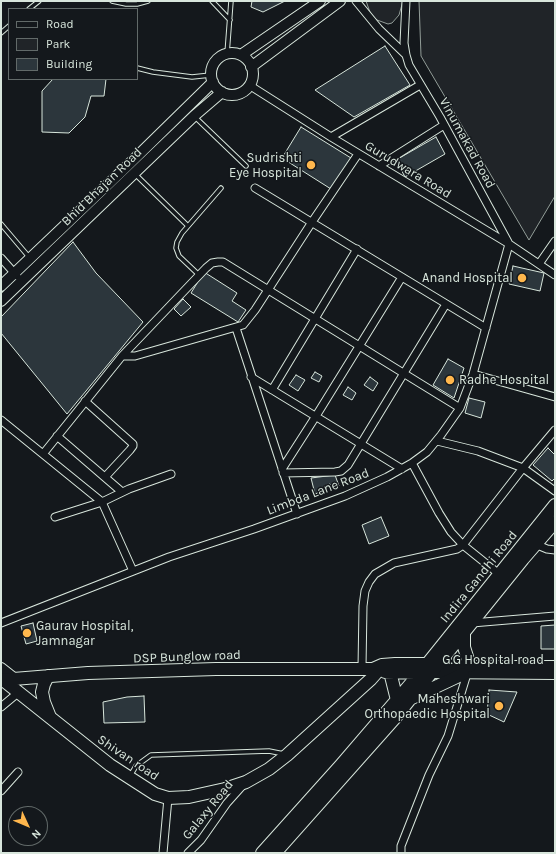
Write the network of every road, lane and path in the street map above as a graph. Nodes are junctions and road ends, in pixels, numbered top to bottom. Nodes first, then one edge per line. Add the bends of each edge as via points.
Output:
1 (39, 1) edge
2 (112, 1) edge
3 (148, 1) edge
4 (212, 1) edge
5 (231, 1) edge
6 (320, 1) edge
7 (340, 1) edge
8 (356, 1) edge
9 (406, 1) edge
10 (30, 8) edge
11 (230, 20) junction
12 (227, 54) junction
13 (241, 55) junction
14 (406, 55) junction
15 (251, 67) junction
16 (138, 68) edge
17 (212, 78) junction
18 (249, 85) junction
19 (420, 85) junction
20 (222, 92) junction
21 (194, 116) junction
22 (444, 124) junction
23 (331, 137) junction
24 (358, 154) junction
25 (246, 166) dead end
26 (379, 166) junction
27 (134, 174) junction
28 (221, 188) dead end
29 (255, 188) dead end
30 (312, 222) junction
31 (1, 224) edge
32 (188, 226) junction
33 (555, 241) edge
34 (508, 244) junction
35 (357, 249) junction
36 (1, 258) edge
37 (30, 258) junction
38 (539, 264) junction
39 (15, 273) junction
40 (199, 275) junction
41 (555, 275) edge
42 (402, 277) junction
43 (22, 281) junction
44 (1, 286) edge
45 (268, 290) junction
46 (1, 301) edge
47 (446, 304) junction
48 (314, 318) junction
49 (236, 328) junction
50 (486, 328) junction
51 (359, 346) junction
52 (122, 356) junction
53 (404, 373) junction
54 (472, 374) junction
55 (252, 377) junction
56 (272, 390) junction
57 (555, 397) edge
58 (85, 401) junction
59 (460, 408) junction
60 (316, 416) junction
61 (1, 420) edge
62 (555, 430) edge
63 (57, 436) junction
64 (437, 441) junction
65 (360, 444) junction
66 (43, 454) junction
67 (412, 463) junction
68 (523, 468) junction
69 (402, 469) junction
70 (283, 471) junction
71 (171, 474) dead end
72 (105, 477) junction
73 (555, 491) edge
74 (122, 492) junction
75 (102, 502) junction
76 (555, 505) edge
77 (297, 514) junction
78 (55, 517) dead end
79 (555, 522) edge
80 (535, 544) junction
81 (463, 545) junction
82 (555, 550) edge
83 (133, 571) junction
84 (499, 574) junction
85 (555, 616) edge
86 (1, 623) edge
87 (472, 623) junction
88 (464, 634) junction
89 (555, 666) edge
90 (428, 668) junction
91 (377, 669) junction
92 (467, 671) junction
93 (555, 674) edge
94 (48, 676) junction
95 (5, 677) edge
96 (18, 692) junction
97 (410, 699) junction
98 (397, 700) junction
99 (1, 707) edge
100 (50, 718) junction
101 (287, 755) junction
102 (18, 772) dead end
103 (129, 778) junction
104 (246, 782) junction
105 (1, 791) edge
106 (168, 798) junction
107 (163, 853) edge
108 (188, 853) edge
109 (262, 853) edge
110 (275, 853) edge
111 (401, 853) edge

1 - 10 lane
2 - 3 lane via 137,4
4 - 11 lane
5 - 11 lane
6 - 13 main road
7 - 15 main road
8 - 14 street, Vinumakad Road via 379,29
9 - 14 street, Vinumakad Road
11 - 12 lane
12 - 13 main road
12 - 17 main road via 216,61 212,68
13 - 15 main road
14 - 19 street, Vinumakad Road
15 - 18 main road via 253,76
16 - 17 lane
17 - 20 main road via 216,88
17 - 37 main road, Bhid Bhajan Road via 122,171
18 - 20 main road via 236,94
18 - 23 street, Gurudwara Road
19 - 22 street, Vinumakad Road
19 - 23 street
20 - 21 main road, Bhid Bhajan Road
21 - 25 lane
21 - 27 main road, Bhid Bhajan Road
22 - 26 street
22 - 34 street, Vinumakad Road
23 - 24 street, Gurudwara Road
24 - 26 street, Gurudwara Road
24 - 30 street
26 - 34 street, Gurudwara Road
27 - 32 lane
27 - 43 main road, Bhid Bhajan Road
28 - 32 lane
29 - 30 street
30 - 35 street
30 - 45 street
31 - 37 lane
32 - 40 lane via 176,248 180,256
33 - 38 street
34 - 38 street, Gurudwara Road
34 - 50 street, Limbda Lane Road
35 - 42 street
35 - 48 street
36 - 39 street
37 - 39 main road, Bhid Bhajan Road
38 - 41 street, Gurudwara Road
39 - 43 street
39 - 44 main road, Bhid Bhajan Road
40 - 45 street via 212,263 223,262
40 - 52 street
42 - 47 street
42 - 51 street
43 - 46 main road, Bhid Bhajan Road
45 - 48 street
45 - 49 street via 249,319
47 - 50 street
47 - 53 street
48 - 51 street
48 - 56 street
49 - 52 street via 135,356
49 - 55 street
50 - 54 street, Limbda Lane Road
51 - 53 street
51 - 60 street
52 - 58 street
53 - 59 street
53 - 65 street
54 - 57 street
54 - 59 street, Limbda Lane Road
55 - 56 street
55 - 70 street
56 - 60 street
58 - 63 street
58 - 72 street via 133,446
59 - 64 street, Limbda Lane Road
60 - 65 street
60 - 70 street
61 - 66 street
62 - 68 street
63 - 66 street
63 - 72 street
64 - 67 street, Limbda Lane Road
64 - 68 street via 478,451
65 - 69 street
65 - 70 street via 348,465 341,471
66 - 75 street
67 - 69 street, Limbda Lane Road
67 - 81 street via 443,520
68 - 73 street
68 - 81 street
69 - 77 street, Limbda Lane Road via 345,496
70 - 77 street
71 - 74 street
72 - 74 street
74 - 75 street
75 - 78 street
75 - 83 street
76 - 84 main road, Indira Gandhi Road
77 - 83 street, Limbda Lane Road
79 - 80 main road, Indira Gandhi Road
80 - 82 street
80 - 87 main road, Indira Gandhi Road
81 - 84 street
81 - 91 street via 457,549 394,563 375,574 369,582 363,606
83 - 86 street, Limbda Lane Road
84 - 90 main road, Indira Gandhi Road
85 - 87 street
87 - 88 main road, Indira Gandhi Road
88 - 90 main road, Indira Gandhi Road
88 - 92 main road
89 - 92 main road, G.G Hospital road
90 - 91 main road, DSP Bunglow road
90 - 92 main road, G.G Hospital road
90 - 97 main road
90 - 98 main road
91 - 94 main road, DSP Bunglow road via 216,669
91 - 98 main road
91 - 101 main road, Shivan road
92 - 93 main road, G.G Hospital road
92 - 97 main road
92 - 111 street via 448,736 429,775 401,846
94 - 95 main road, DSP Bunglow road
94 - 100 main road via 42,692
95 - 96 main road, Shivan road
96 - 99 street
96 - 100 main road, Shivan road
97 - 110 main road
98 - 109 main road
100 - 103 main road, Shivan road
101 - 103 lane via 269,751 151,755 136,766
101 - 104 main road, Shivan road
102 - 105 street
103 - 106 main road, Shivan road via 155,794
104 - 106 main road, Shivan road via 189,797
104 - 108 street, Galaxy Road
106 - 107 street

